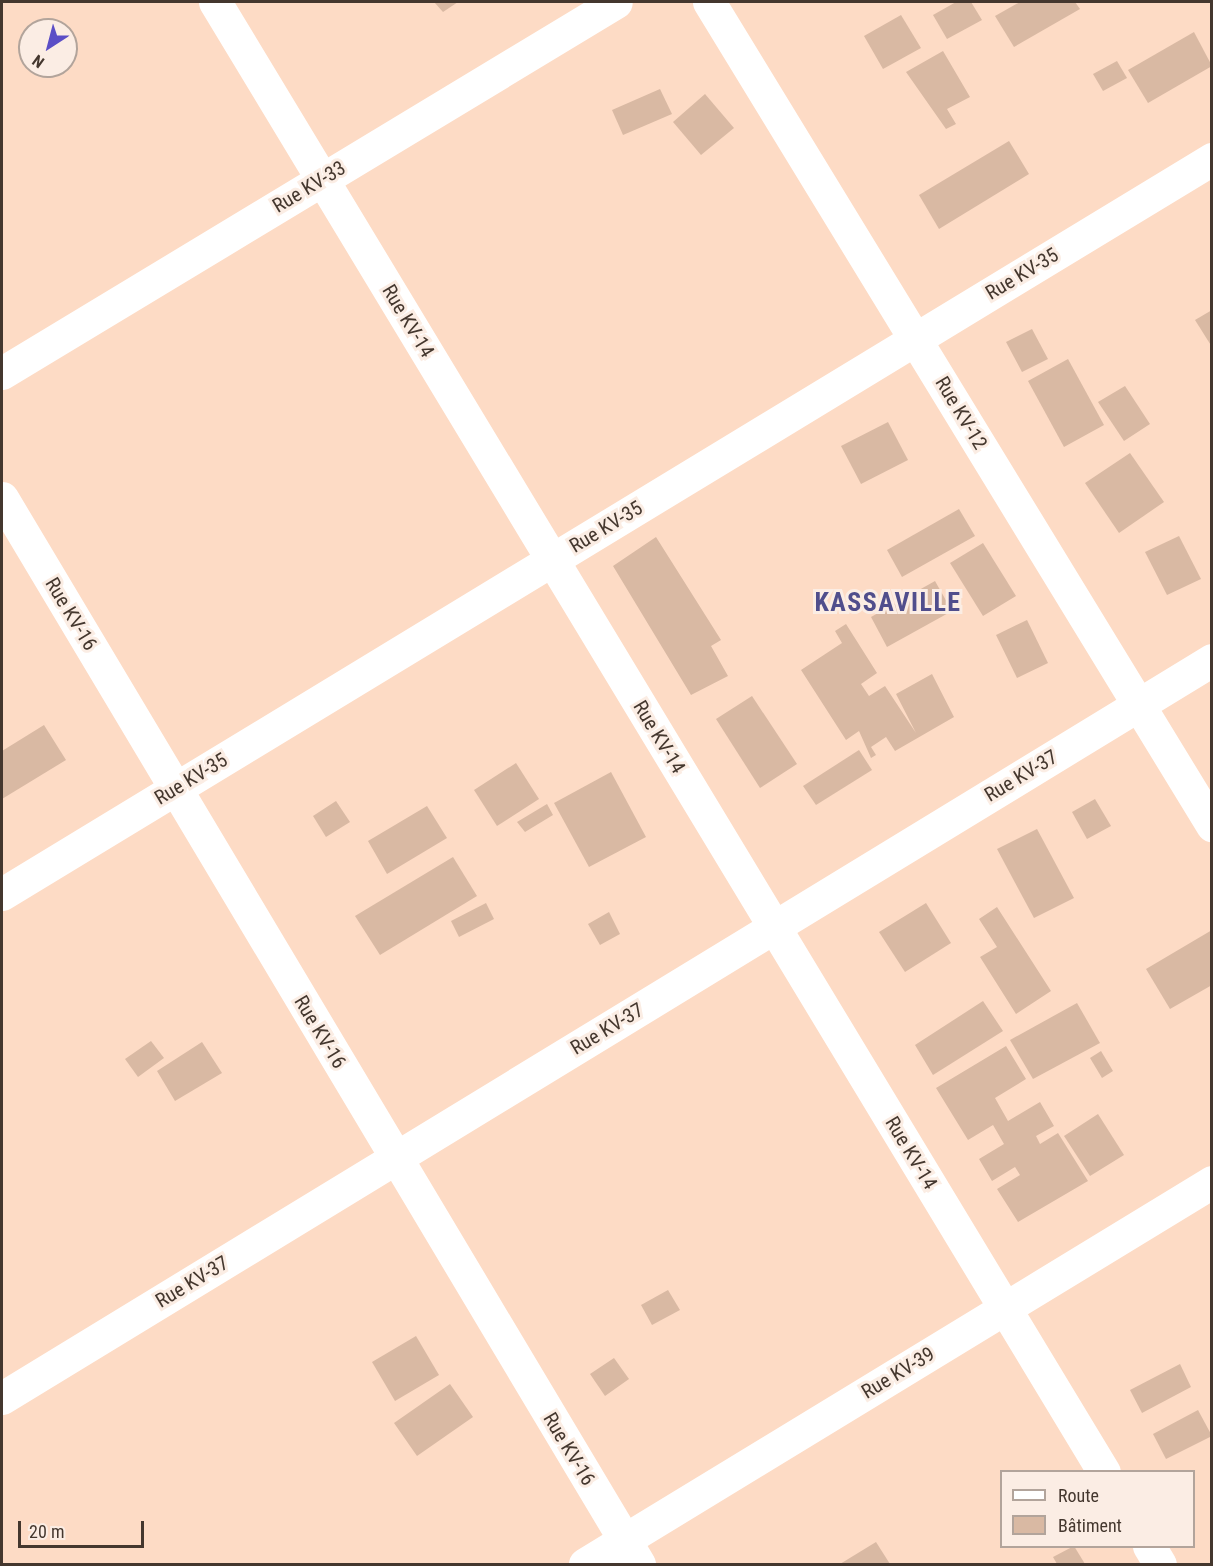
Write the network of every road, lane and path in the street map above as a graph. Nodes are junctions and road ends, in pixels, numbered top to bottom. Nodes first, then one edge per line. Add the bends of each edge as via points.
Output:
1 (215, 2) edge
2 (616, 2) edge
3 (710, 2) edge
4 (1212, 159) edge
5 (322, 179) junction
6 (915, 339) junction
7 (2, 373) edge
8 (2, 498) edge
9 (552, 560) junction
10 (1212, 660) edge
11 (1138, 705) junction
12 (175, 789) junction
13 (1212, 825) edge
14 (2, 894) edge
15 (773, 927) junction
16 (395, 1158) junction
17 (1212, 1182) edge
18 (1005, 1308) junction
19 (2, 1398) edge
20 (1103, 1470) edge
21 (1150, 1548) edge
22 (632, 1552) edge
23 (585, 1564) edge
24 (1160, 1564) edge

1 - 5 street, Rue KV-14
2 - 5 street, Rue KV-33
3 - 6 street, Rue KV-12
4 - 6 street, Rue KV-35
5 - 7 street, Rue KV-33
5 - 9 street, Rue KV-14
6 - 9 street, Rue KV-35
6 - 11 street, Rue KV-12
8 - 12 street, Rue KV-16
9 - 12 street, Rue KV-35
9 - 15 street, Rue KV-14
10 - 11 street, Rue KV-37
11 - 13 street, Rue KV-12
11 - 15 street, Rue KV-37
12 - 14 street, Rue KV-35
12 - 16 street, Rue KV-16
15 - 16 street, Rue KV-37
15 - 18 street, Rue KV-14
16 - 19 street, Rue KV-37
16 - 22 street, Rue KV-16
17 - 18 street, Rue KV-39
18 - 20 street, Rue KV-14
18 - 22 street, Rue KV-39
21 - 24 street
22 - 23 street, Rue KV-39

